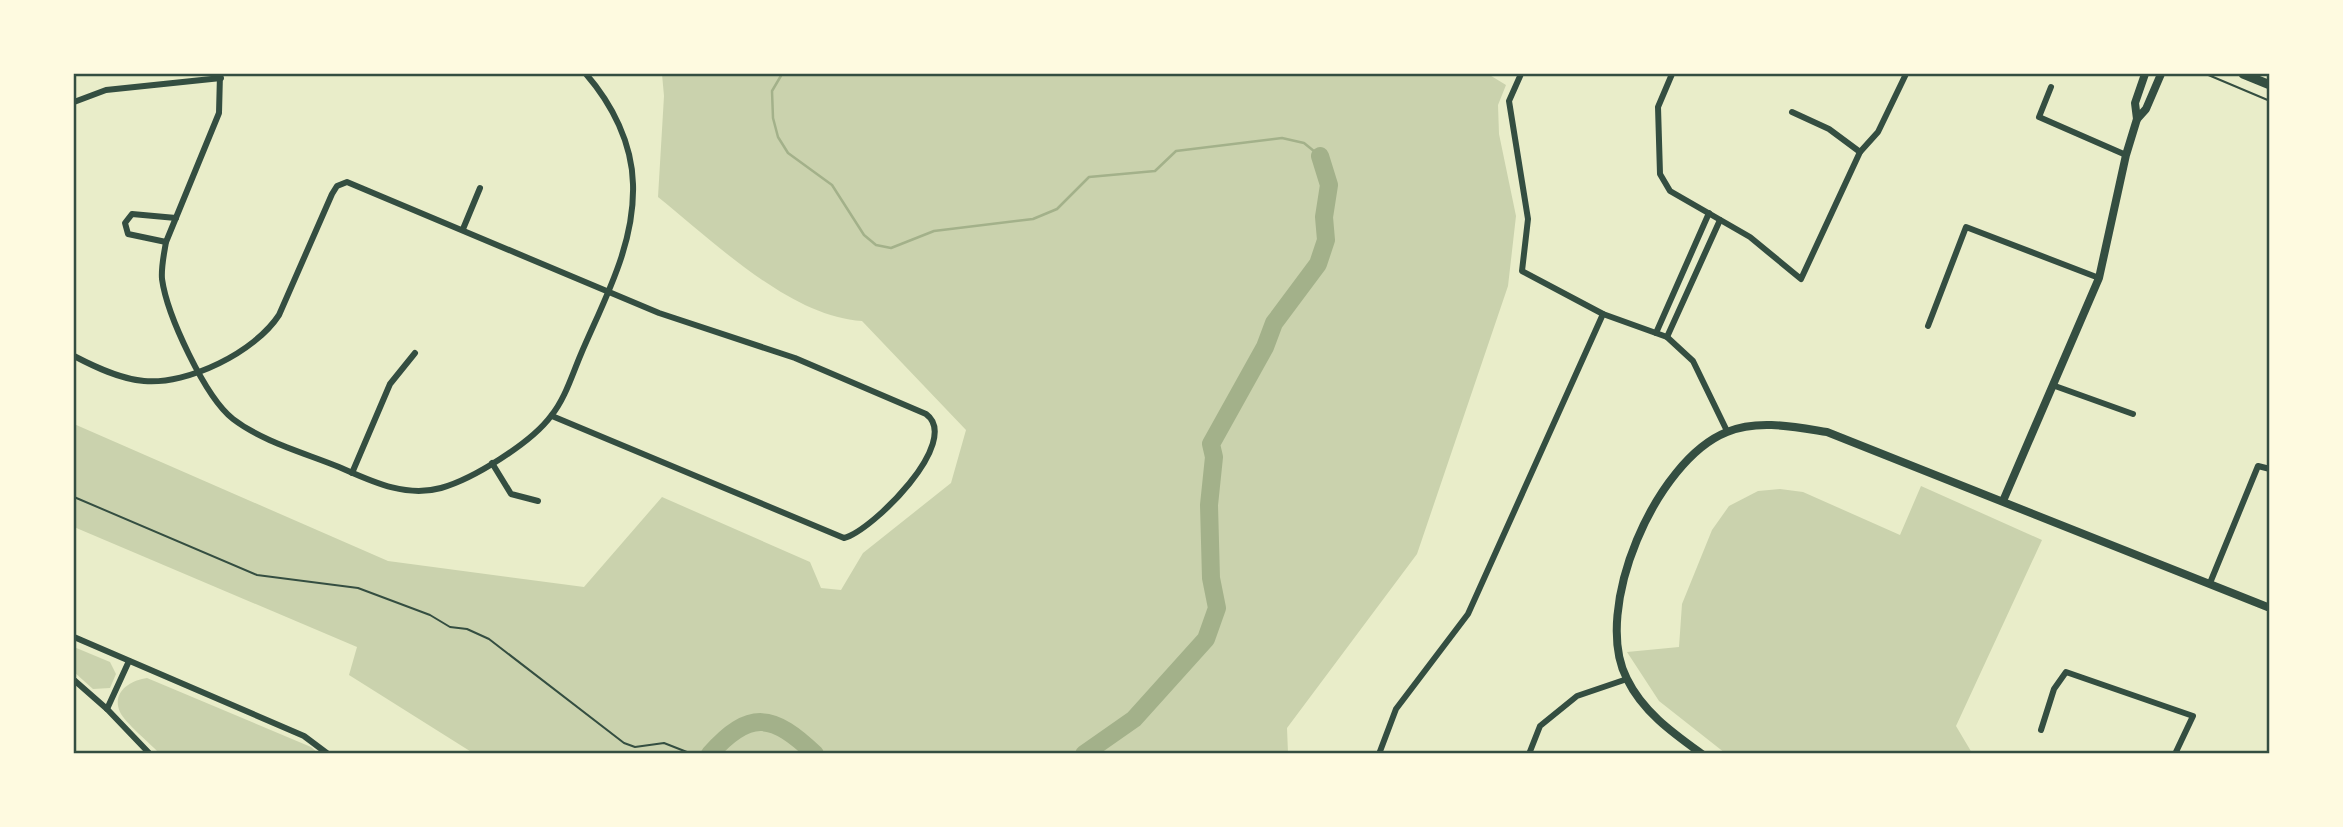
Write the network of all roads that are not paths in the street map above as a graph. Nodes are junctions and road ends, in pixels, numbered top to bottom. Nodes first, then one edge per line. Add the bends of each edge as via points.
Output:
1 (586, 74) edge
2 (1521, 74) edge
3 (1672, 74) edge
4 (1906, 74) edge
5 (2145, 74) edge
6 (2161, 74) edge
7 (2243, 74) edge
8 (220, 76) edge
9 (2270, 85) edge
10 (2051, 87) dead end
11 (74, 102) edge
12 (1792, 112) dead end
13 (2137, 119) junction
14 (1860, 152) junction
15 (2126, 155) junction
16 (480, 188) dead end
17 (1709, 213) junction
18 (176, 218) junction
19 (1720, 220) junction
20 (463, 229) junction
21 (166, 242) junction
22 (2099, 278) junction
23 (608, 292) junction
24 (1603, 314) junction
25 (1928, 326) dead end
26 (1657, 333) junction
27 (1667, 337) junction
28 (415, 353) dead end
29 (74, 356) edge
30 (198, 371) junction
31 (2055, 386) junction
32 (2133, 414) dead end
33 (552, 416) junction
34 (1727, 431) junction
35 (492, 463) junction
36 (2270, 469) edge
37 (352, 473) junction
38 (538, 501) dead end
39 (2003, 501) junction
40 (2210, 583) junction
41 (2270, 608) edge
42 (74, 638) edge
43 (128, 661) junction
44 (1627, 679) junction
45 (74, 680) edge
46 (107, 709) junction
47 (2041, 730) dead end
48 (150, 754) edge
49 (328, 754) edge
50 (1379, 754) edge
51 (1529, 754) edge
52 (1702, 754) edge
53 (2175, 754) edge

1 - 23 street via 620,125 633,183 627,240
2 - 24 street via 1509,101 1528,219 1522,271
3 - 17 street via 1658,107 1660,174 1670,191
4 - 14 street via 1878,132
5 - 13 street via 2135,103
6 - 13 street
7 - 9 main road
8 - 11 street via 106,90
8 - 18 street via 219,113
10 - 15 street via 2039,117
12 - 14 street
13 - 15 street
14 - 19 street via 1801,279 1750,237
15 - 22 street
16 - 20 street
17 - 19 street
17 - 26 street
18 - 21 street
18 - 21 street via 132,214 125,223 128,234
19 - 27 street
20 - 23 street
20 - 30 street via 360,185 341,183 274,323 244,350
21 - 30 street via 164,286
22 - 25 street via 1966,227
22 - 31 street
23 - 33 street
23 - 33 street via 795,358 926,414 936,425 935,438 915,478 857,533 844,538
24 - 26 street
24 - 50 street via 1468,614 1396,709
26 - 27 street
27 - 34 street via 1693,361
28 - 37 street via 390,384
29 - 30 street via 142,381
30 - 37 street via 214,399 241,424
31 - 32 street
31 - 39 street
33 - 35 street
34 - 39 street via 1775,424 1827,432
34 - 44 street via 1677,468 1629,564 1615,623
35 - 37 street via 428,491 395,489
35 - 38 street via 511,494
36 - 40 street via 2258,466
39 - 40 street
40 - 41 street
42 - 43 street
43 - 46 street
43 - 49 street via 304,736
44 - 51 street via 1577,696 1540,726
44 - 52 street via 1659,722
45 - 46 street
46 - 48 street
47 - 53 street via 2054,689 2066,672 2193,716

